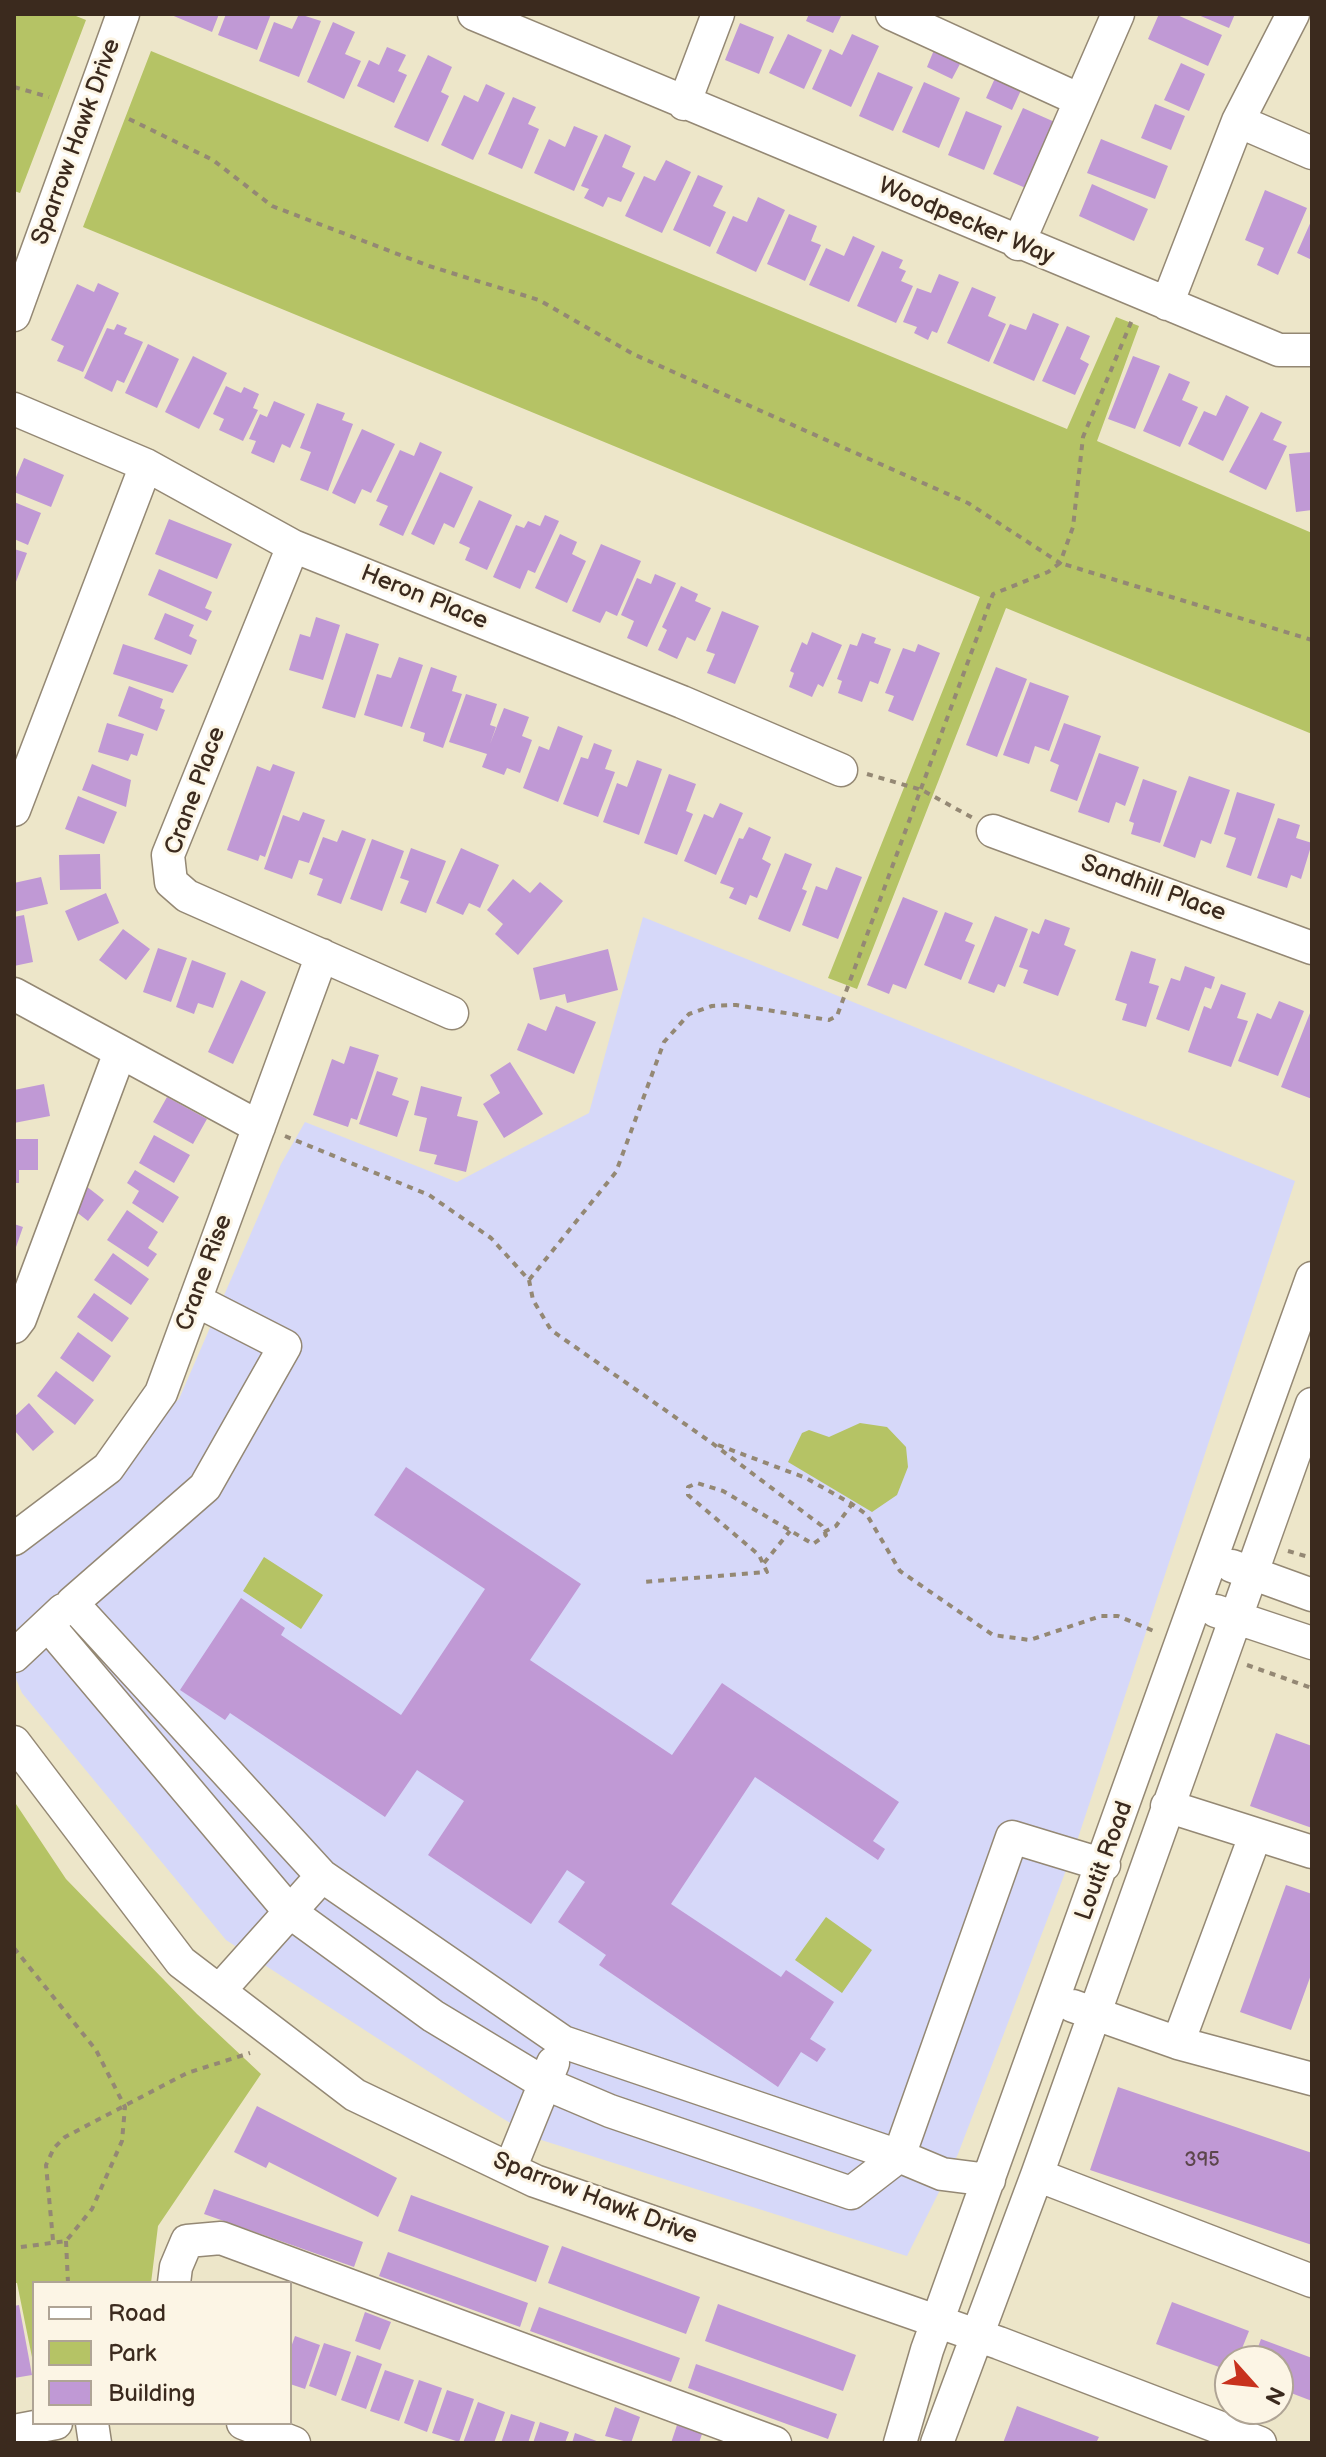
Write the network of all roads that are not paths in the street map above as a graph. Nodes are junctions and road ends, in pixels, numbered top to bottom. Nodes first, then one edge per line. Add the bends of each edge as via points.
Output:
1 (123, 14) edge
2 (718, 14) edge
3 (892, 14) edge
4 (1118, 14) edge
5 (1293, 14) edge
6 (477, 15) edge
7 (544, 27) edge
8 (1080, 100) junction
9 (684, 104) junction
10 (1238, 121) junction
11 (1312, 153) edge
12 (1018, 244) junction
13 (1155, 299) junction
14 (14, 315) edge
15 (1312, 350) edge
16 (14, 409) edge
17 (146, 465) junction
18 (293, 546) junction
19 (841, 770) road end
20 (14, 810) edge
21 (993, 831) road end
22 (1312, 948) edge
23 (322, 955) junction
24 (14, 994) edge
25 (452, 1013) dead end
26 (120, 1052) junction
27 (259, 1127) junction
28 (1312, 1278) edge
29 (195, 1300) junction
30 (14, 1327) edge
31 (1312, 1404) edge
32 (14, 1539) edge
33 (1211, 1558) junction
34 (1251, 1574) junction
35 (1312, 1595) edge
36 (72, 1603) junction
37 (1194, 1604) junction
38 (1234, 1617) junction
39 (48, 1625) junction
40 (1312, 1643) edge
41 (14, 1656) edge
42 (14, 1742) edge
43 (1167, 1806) junction
44 (1255, 1836) junction
45 (1312, 1852) edge
46 (1104, 1865) junction
47 (322, 1876) junction
48 (290, 1912) junction
49 (219, 1991) junction
50 (1055, 2000) junction
51 (1094, 2014) junction
52 (563, 2042) junction
53 (1178, 2043) junction
54 (1312, 2079) edge
55 (544, 2083) junction
56 (899, 2156) junction
57 (510, 2169) junction
58 (1037, 2175) junction
59 (989, 2180) junction
60 (174, 2281) edge
61 (1312, 2281) edge
62 (938, 2321) junction
63 (978, 2336) junction
64 (46, 2425) edge
65 (248, 2425) edge
66 (14, 2431) edge
67 (294, 2443) edge
68 (775, 2443) edge
69 (900, 2443) edge
70 (937, 2443) edge
71 (1260, 2443) edge

1 - 14 street, Sparrow Hawk Drive
2 - 9 street
3 - 8 street
4 - 8 street
5 - 10 street
6 - 7 street, Woodpecker Way
7 - 9 street, Woodpecker Way
8 - 12 street
9 - 12 street, Woodpecker Way
10 - 11 street
10 - 13 street
12 - 13 street, Woodpecker Way
13 - 15 street, Woodpecker Way via 1279,350
16 - 17 street, Heron Place
17 - 18 street, Heron Place
17 - 20 street
18 - 19 street, Heron Place
18 - 23 street, Crane Place via 168,855 171,882 187,896
21 - 22 street, Sandhill Place
23 - 25 street, Crane Place
23 - 27 street, Crane Rise
24 - 26 street
26 - 27 street
26 - 30 street
27 - 29 street, Crane Rise
28 - 33 street, Loutit Road
29 - 32 street, Crane Rise via 161,1393 108,1468
29 - 36 street via 285,1346 205,1487
31 - 34 street, Loutit Road
33 - 34 street
33 - 37 street, Loutit Road
34 - 35 street
34 - 38 street, Loutit Road
36 - 39 street
36 - 47 street
37 - 38 street
37 - 46 street, Loutit Road
38 - 40 street
38 - 43 street, Loutit Road
39 - 41 street
39 - 48 street
42 - 49 street, Sparrow Hawk Drive via 181,1962
43 - 44 street
43 - 51 street, Loutit Road
44 - 45 street
44 - 53 street
46 - 50 street, Loutit Road
46 - 56 street via 1012,1837
47 - 48 street
47 - 52 street
48 - 49 street
48 - 55 street via 433,2016
49 - 57 street, Sparrow Hawk Drive via 355,2095
50 - 51 street
50 - 59 street, Loutit Road
51 - 53 street
51 - 58 street, Loutit Road
52 - 55 street
52 - 56 street
53 - 54 street
55 - 56 street via 610,2111 851,2193
55 - 57 street
56 - 59 street via 942,2174
57 - 62 street, Sparrow Hawk Drive
58 - 61 street
58 - 63 street, Loutit Road
59 - 62 street, Loutit Road
60 - 68 street via 187,2241 221,2238
62 - 63 street, Sparrow Hawk Drive
62 - 69 street, Loutit Road
63 - 70 street, Loutit Road
63 - 71 street, Sparrow Hawk Drive
64 - 66 street
65 - 67 street

